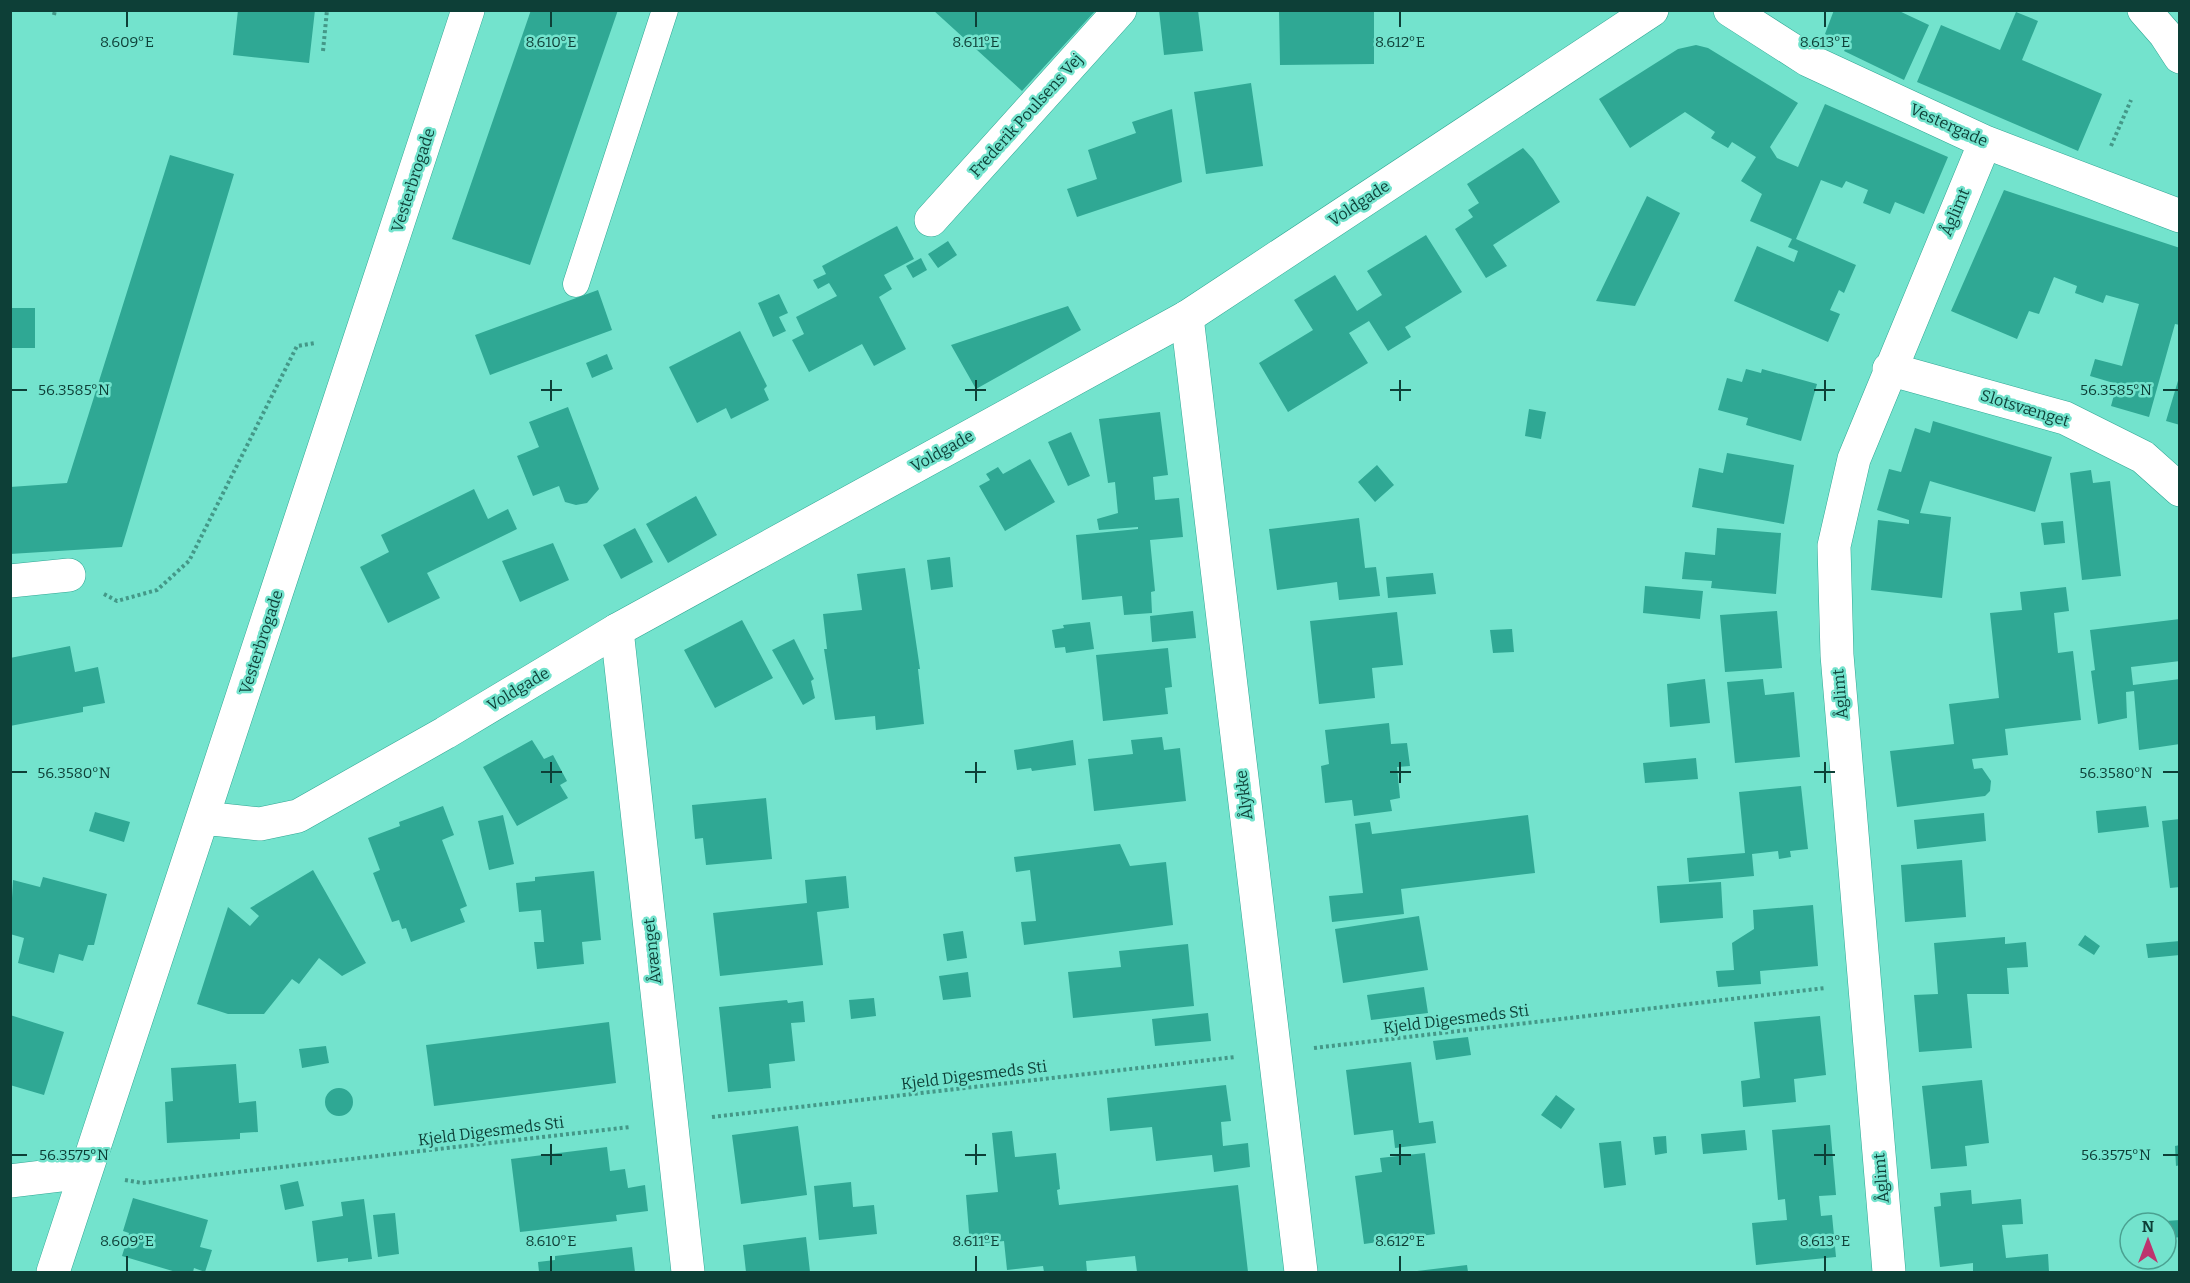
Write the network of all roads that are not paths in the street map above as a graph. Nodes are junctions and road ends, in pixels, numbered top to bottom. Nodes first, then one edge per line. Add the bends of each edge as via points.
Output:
1 (468, 10) edge
2 (665, 10) edge
3 (1120, 10) edge
4 (1652, 10) edge
5 (1730, 10) edge
6 (2144, 10) edge
7 (2180, 57) edge
8 (1984, 142) junction
9 (2180, 216) edge
10 (931, 220) dead end
11 (576, 284) dead end
12 (1187, 317) junction
13 (1889, 369) junction
14 (2180, 490) edge
15 (69, 575) road end
16 (10, 581) edge
17 (617, 630) junction
18 (203, 818) junction
19 (86, 1172) junction
20 (10, 1180) edge
21 (53, 1272) edge
22 (688, 1272) edge
23 (1301, 1272) edge
24 (1889, 1272) edge

1 - 18 street, Vesterbrogade
2 - 11 lane
3 - 10 street, Frederik Poulsens Vej
4 - 12 street, Voldgade
5 - 8 street, Vestergade via 1808,60
6 - 7 street
8 - 9 street, Vestergade
8 - 13 street, Åglimt
12 - 17 street, Voldgade
12 - 23 street, Ålykke
13 - 14 street, Slotsvænget via 2065,418 2143,457
13 - 24 street, Åglimt via 1854,459 1834,546 1837,655
15 - 16 street
17 - 18 street, Voldgade via 298,816 260,824
17 - 22 street, Åvænget
18 - 19 street, Vesterbrogade
19 - 20 street
19 - 21 street, Vesterbrogade

